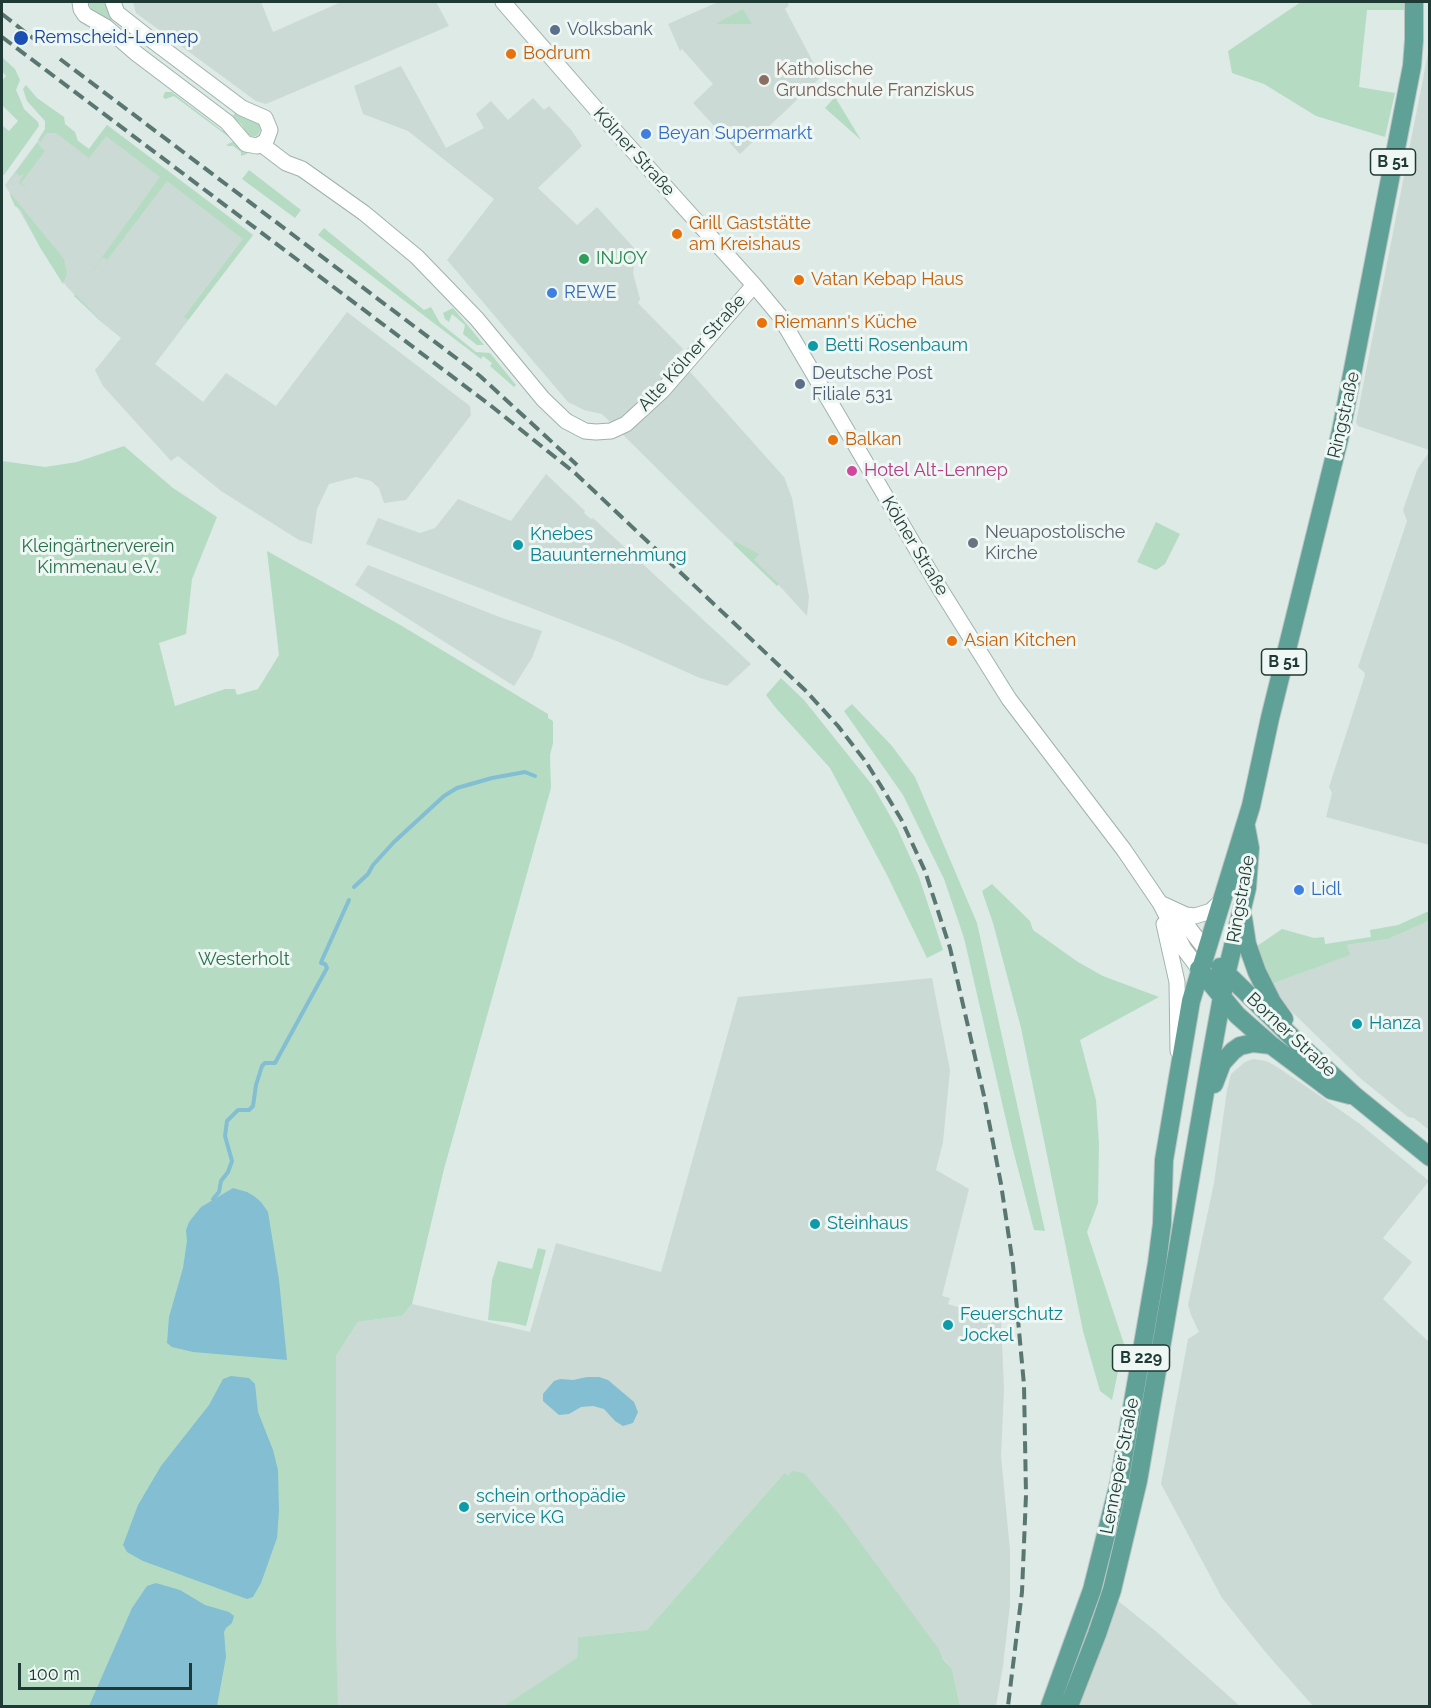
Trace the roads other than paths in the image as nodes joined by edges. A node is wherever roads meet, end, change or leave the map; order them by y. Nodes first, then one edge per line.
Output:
1 (80, 2) edge
2 (113, 2) edge
3 (503, 2) edge
4 (1414, 2) edge
5 (265, 140) junction
6 (754, 285) junction
7 (1248, 815) junction
8 (1223, 898) junction
9 (1160, 903) junction
10 (1242, 909) junction
11 (1206, 950) junction
12 (1199, 969) junction
13 (1226, 975) junction
14 (1222, 995) junction
15 (1271, 1046) junction
16 (1302, 1047) junction
17 (1179, 1071) junction
18 (1355, 1096) junction
19 (1197, 1135) junction
20 (1430, 1157) edge
21 (1050, 1707) edge
22 (1069, 1707) edge

1 - 5 street
2 - 5 street
3 - 6 street, Kölner Straße
4 - 7 main road, Ringstraße / B 51
5 - 6 street, Alte Kölner Straße
6 - 9 street, Kölner Straße
7 - 8 main road, Ringstraße / B 229
7 - 10 main road, Ringstraße
8 - 9 street
8 - 11 main road, Ringstraße / B 229
9 - 11 street, Kölner Straße
9 - 12 street, Kölner Straße
9 - 17 street
10 - 13 main road, Ringstraße
10 - 16 main road
11 - 12 main road, Ringstraße / B 229
11 - 13 main road, Kölner Straße
12 - 14 main road, Borner Straße
12 - 17 main road, Lenneper Straße / B 229
13 - 14 main road, Lenneper Straße
13 - 16 main road, Borner Straße
14 - 15 main road, Borner Straße
14 - 19 main road, Lenneper Straße
15 - 18 main road, Borner Straße
15 - 19 main road
16 - 18 main road, Borner Straße
17 - 21 main road, Lenneper Straße / B 229
18 - 20 main road, Borner Straße
19 - 22 main road, Lenneper Straße

